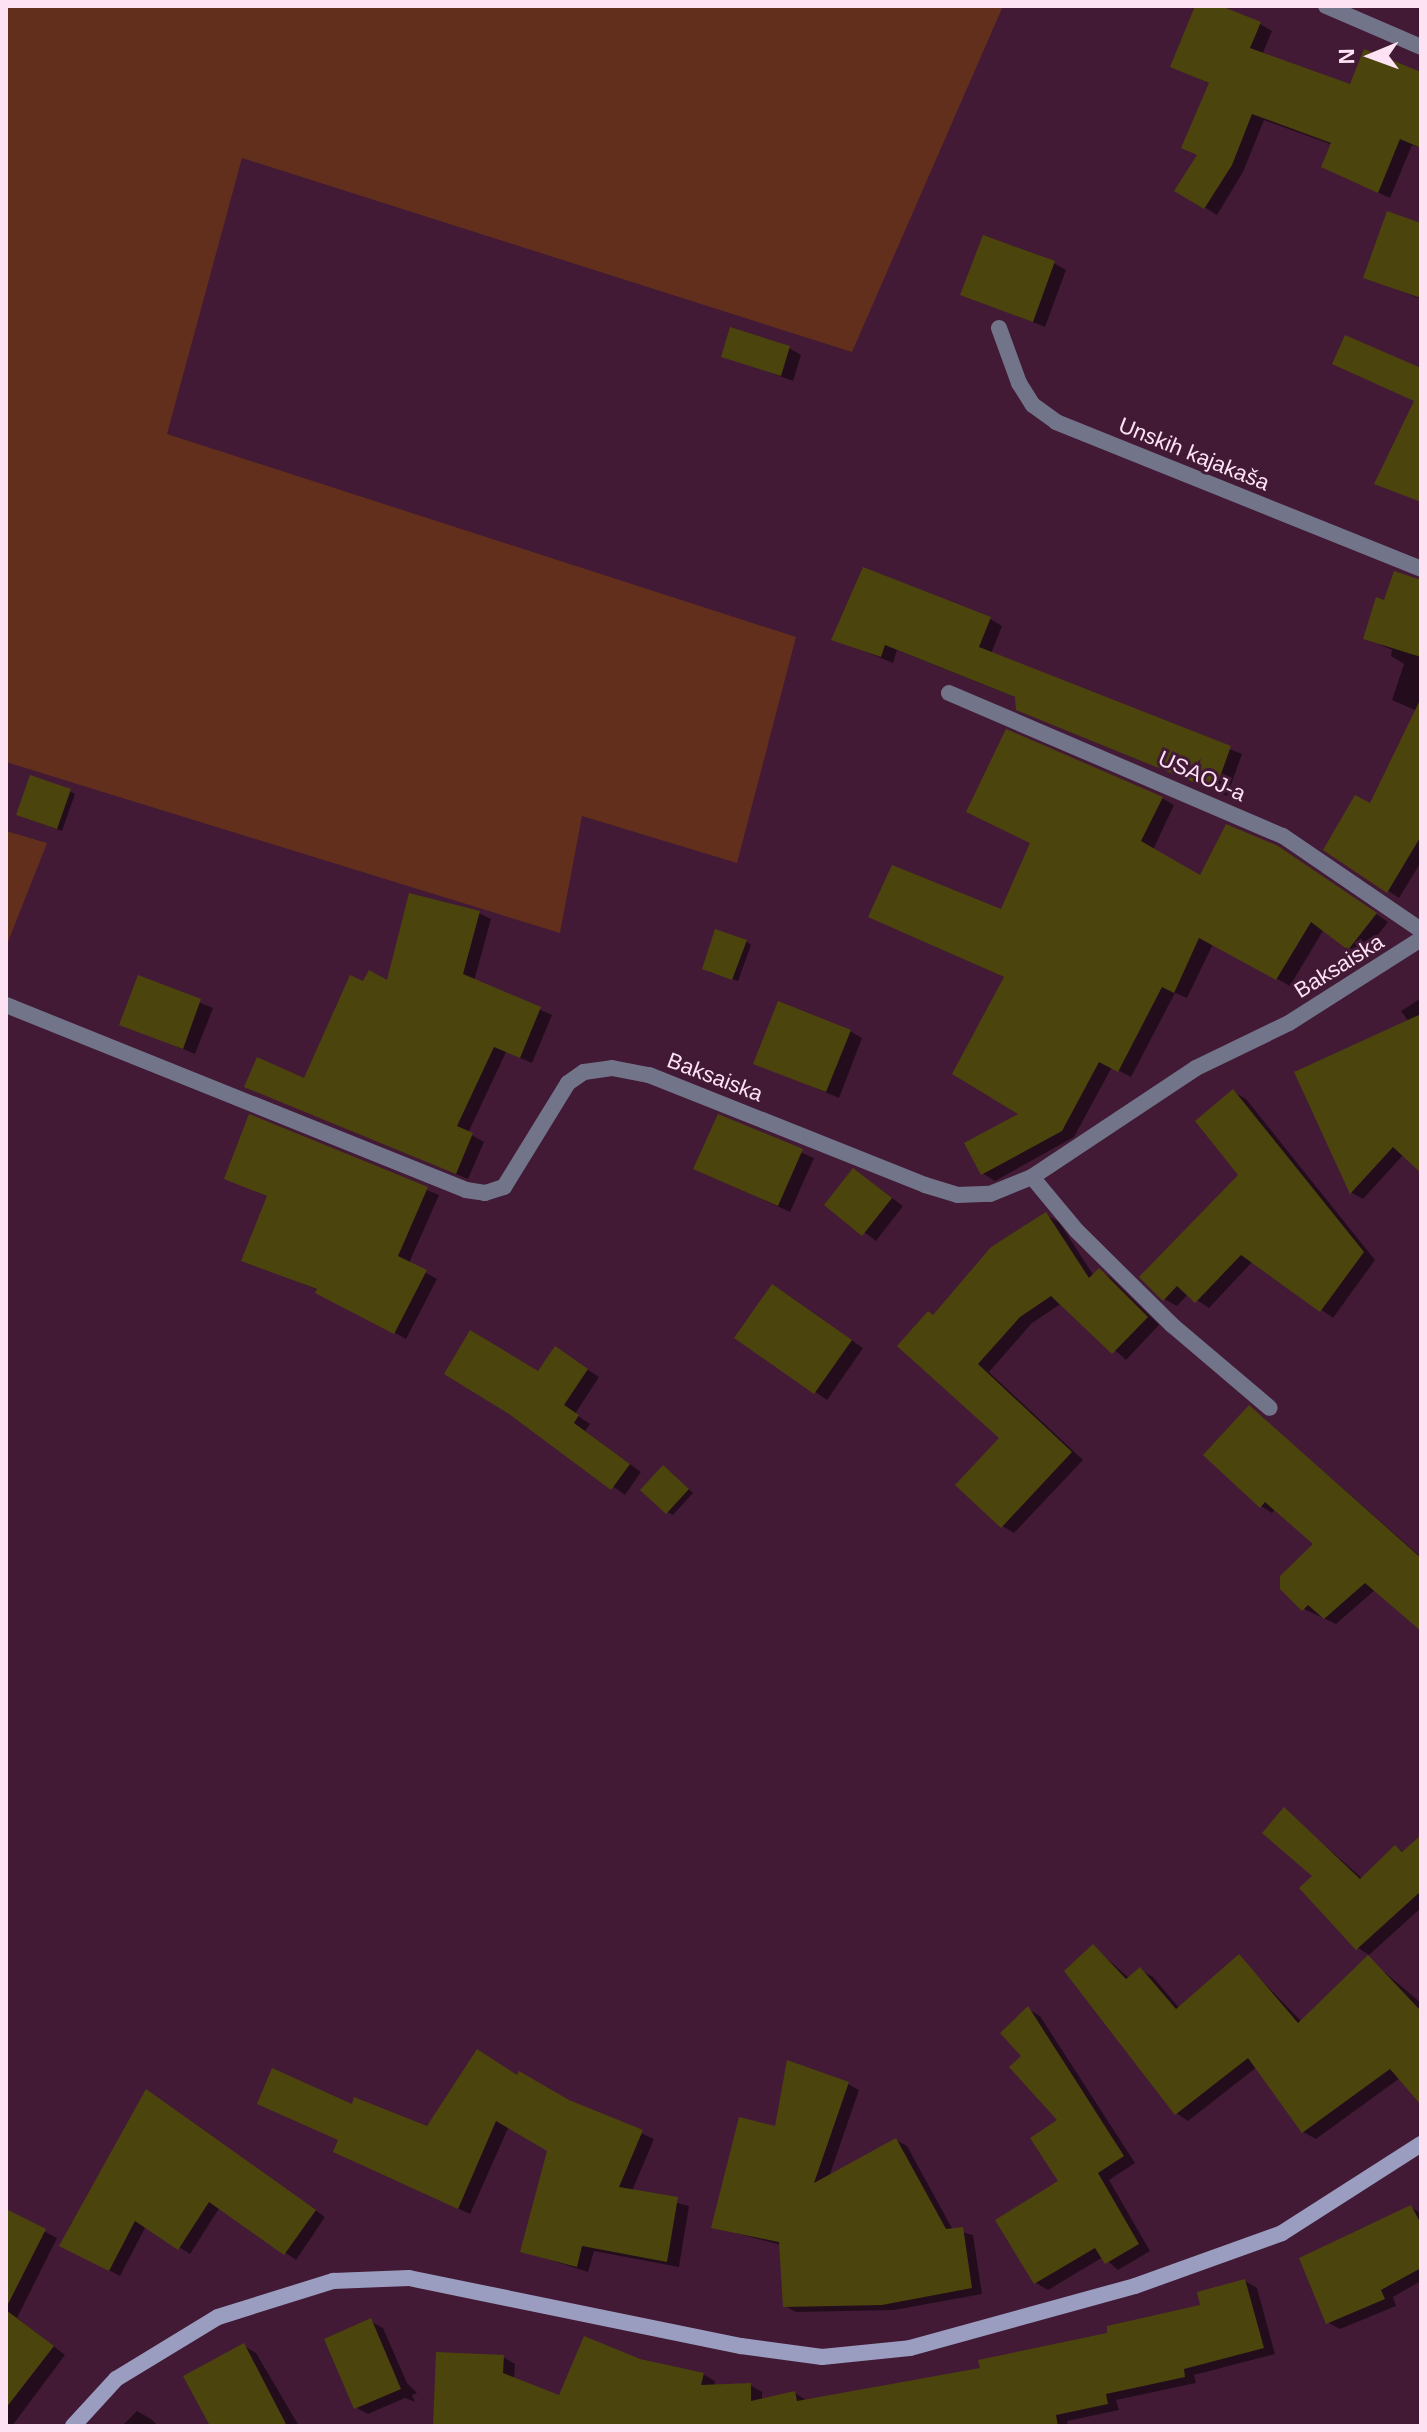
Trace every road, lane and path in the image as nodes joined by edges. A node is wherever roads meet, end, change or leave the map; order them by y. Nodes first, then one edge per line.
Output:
1 (1326, 6) edge
2 (1421, 47) edge
3 (999, 328) dead end
4 (1421, 569) edge
5 (949, 693) dead end
6 (1421, 930) edge
7 (1421, 939) edge
8 (6, 1005) edge
9 (1032, 1177) junction
10 (1270, 1408) dead end
11 (1421, 2144) edge
12 (73, 2426) edge

1 - 2 street
3 - 4 street, Unskih kajakaša
5 - 6 street, USAOJ-a
7 - 9 street, Baksaiska
8 - 9 street, Baksaiska
9 - 10 street
11 - 12 street

